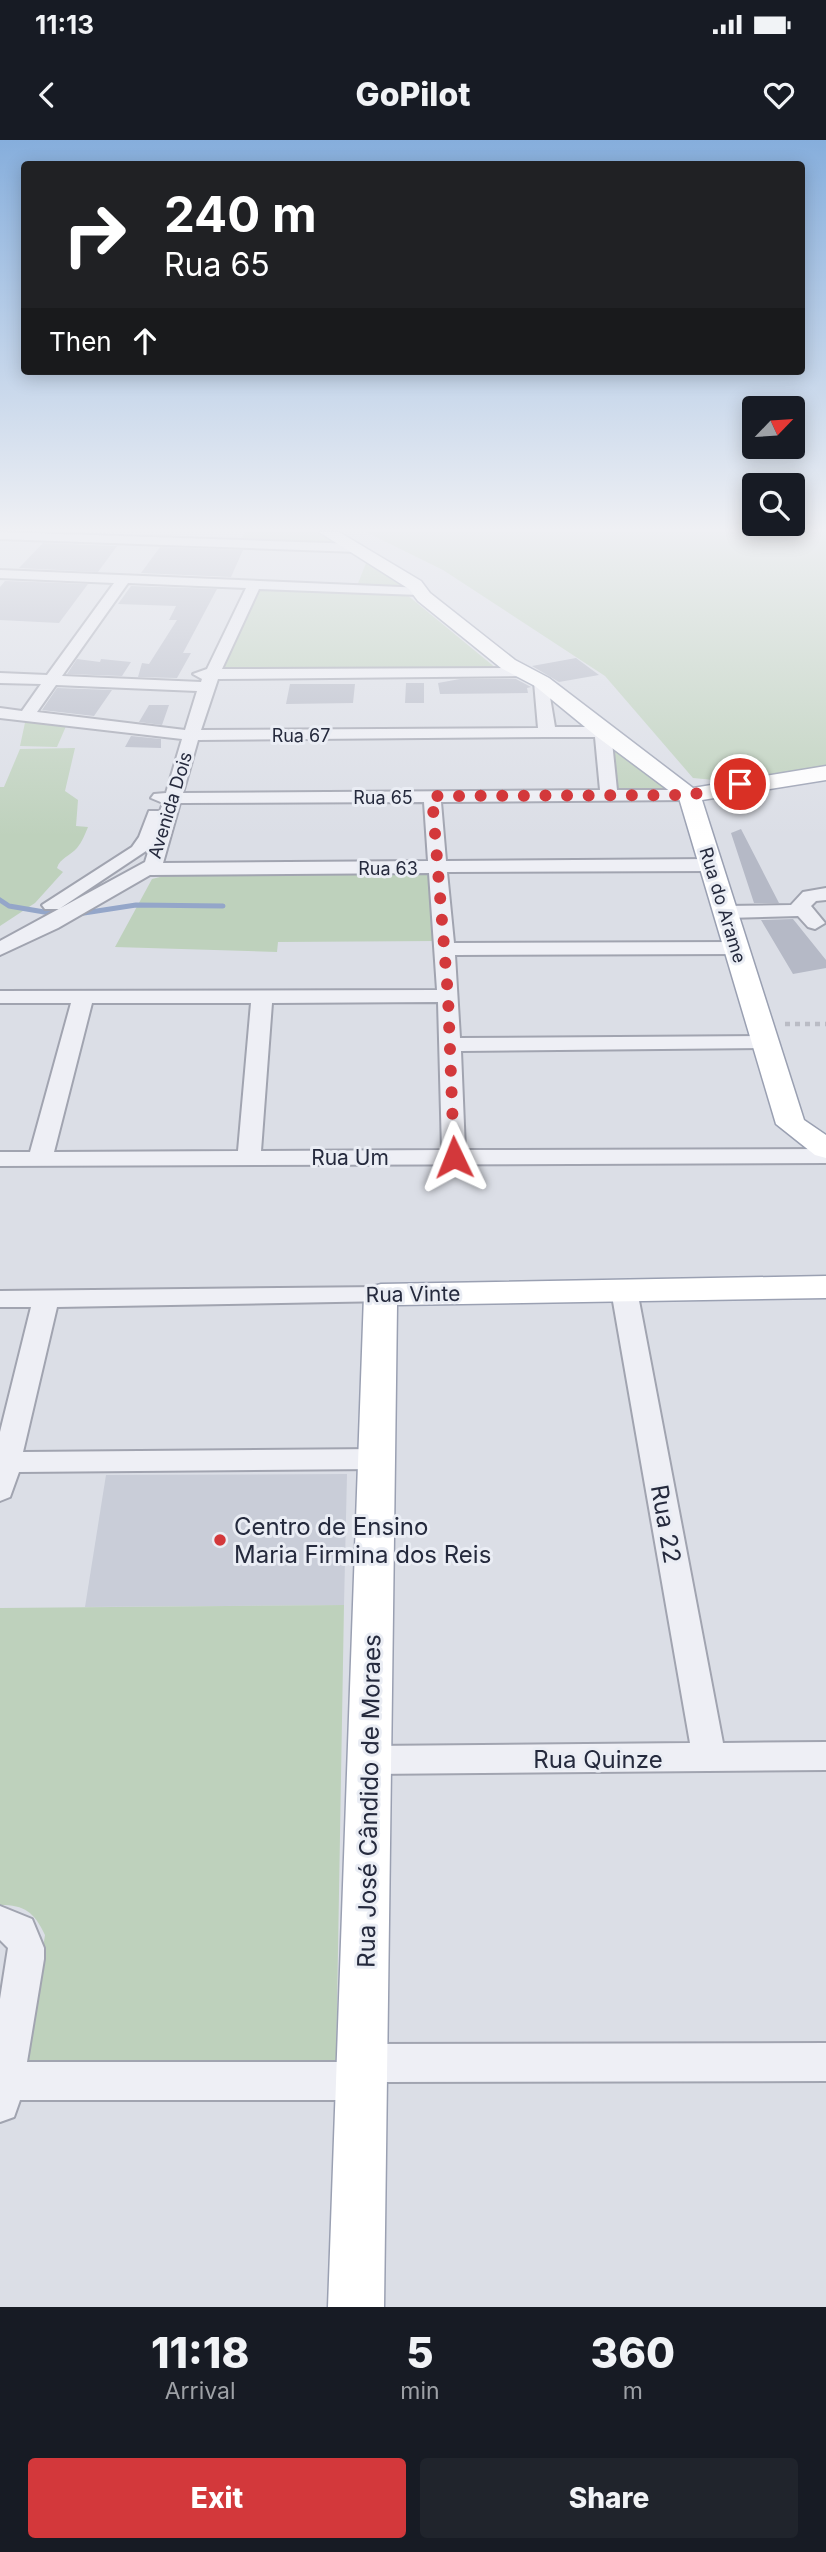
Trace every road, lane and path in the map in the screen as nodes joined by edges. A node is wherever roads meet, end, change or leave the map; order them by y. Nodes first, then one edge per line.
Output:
1 (85, 633) edge
2 (225, 633) edge
3 (470, 633) edge
4 (519, 673) junction
5 (0, 678) edge
6 (51, 680) junction
7 (203, 680) junction
8 (0, 713) edge
9 (26, 716) junction
10 (547, 733) junction
11 (603, 733) junction
12 (185, 735) junction
13 (826, 773) edge
14 (609, 795) junction
15 (689, 795) junction
16 (432, 796) junction
17 (167, 798) junction
18 (711, 865) junction
19 (437, 867) junction
20 (149, 869) junction
21 (826, 894) edge
22 (726, 912) junction
23 (0, 935) edge
24 (737, 948) junction
25 (0, 949) edge
26 (445, 949) junction
27 (262, 996) junction
28 (448, 996) junction
29 (0, 997) edge
30 (83, 997) junction
31 (826, 1024) edge
32 (763, 1033) junction
33 (451, 1045) junction
34 (813, 1152) edge
35 (826, 1156) edge
36 (454, 1157) junction
37 (249, 1158) junction
38 (0, 1159) edge
39 (40, 1159) junction
40 (826, 1287) edge
41 (624, 1290) junction
42 (381, 1295) junction
43 (46, 1298) junction
44 (0, 1299) edge
45 (378, 1459) junction
46 (3, 1462) edge
47 (0, 1490) edge
48 (826, 1756) edge
49 (709, 1758) junction
50 (370, 1760) junction
51 (10, 1927) edge
52 (826, 2062) edge
53 (362, 2072) junction
54 (2, 2092) edge
55 (356, 2307) edge

1 - 6 street
2 - 7 street, Avenida Dois
3 - 4 main road
4 - 7 street
4 - 10 street
4 - 11 main road
5 - 6 street
6 - 7 street
6 - 9 street
7 - 12 street, Avenida Dois
8 - 9 street, Rua 67
9 - 12 street, Rua 67
10 - 11 street, Rua 67
10 - 12 street, Rua 67
11 - 14 street
11 - 15 main road
12 - 17 street, Avenida Dois
13 - 15 main road
14 - 15 street, Rua 65
14 - 16 street, Rua 65
15 - 18 main road, Rua do Arame
16 - 17 street, Rua 65
16 - 19 street
17 - 20 street, Avenida Dois
17 - 23 street, Avenida Dois
18 - 19 street, Rua 63
18 - 22 main road, Rua do Arame
19 - 20 street, Rua 63
19 - 26 street
20 - 25 street, Avenida Dois
21 - 22 street
22 - 24 main road, Rua do Arame
24 - 26 street
24 - 32 main road, Rua do Arame
26 - 28 street
27 - 28 street
27 - 30 street
27 - 37 street
28 - 33 street
29 - 30 street
30 - 39 street
31 - 32 path
32 - 33 street
32 - 34 main road, Rua do Arame
33 - 36 street
34 - 35 street, Rua Um
34 - 36 street, Rua Um
36 - 37 street, Rua Um
37 - 39 street, Rua Um
38 - 39 street, Rua Um
40 - 41 main road, Rua Vinte
41 - 42 main road, Rua Vinte
41 - 49 street, Rua 22
42 - 43 street, Rua Vinte
42 - 45 main road, Rua José Cândido de Moraes
43 - 44 street, Rua Vinte
43 - 46 street
45 - 46 street
45 - 50 main road, Rua José Cândido de Moraes
46 - 47 street
48 - 49 street, Rua Quinze
49 - 50 street, Rua Quinze
50 - 53 main road, Rua José Cândido de Moraes
51 - 54 street
52 - 53 street
53 - 54 street
53 - 55 main road, Rua José Cândido de Moraes

